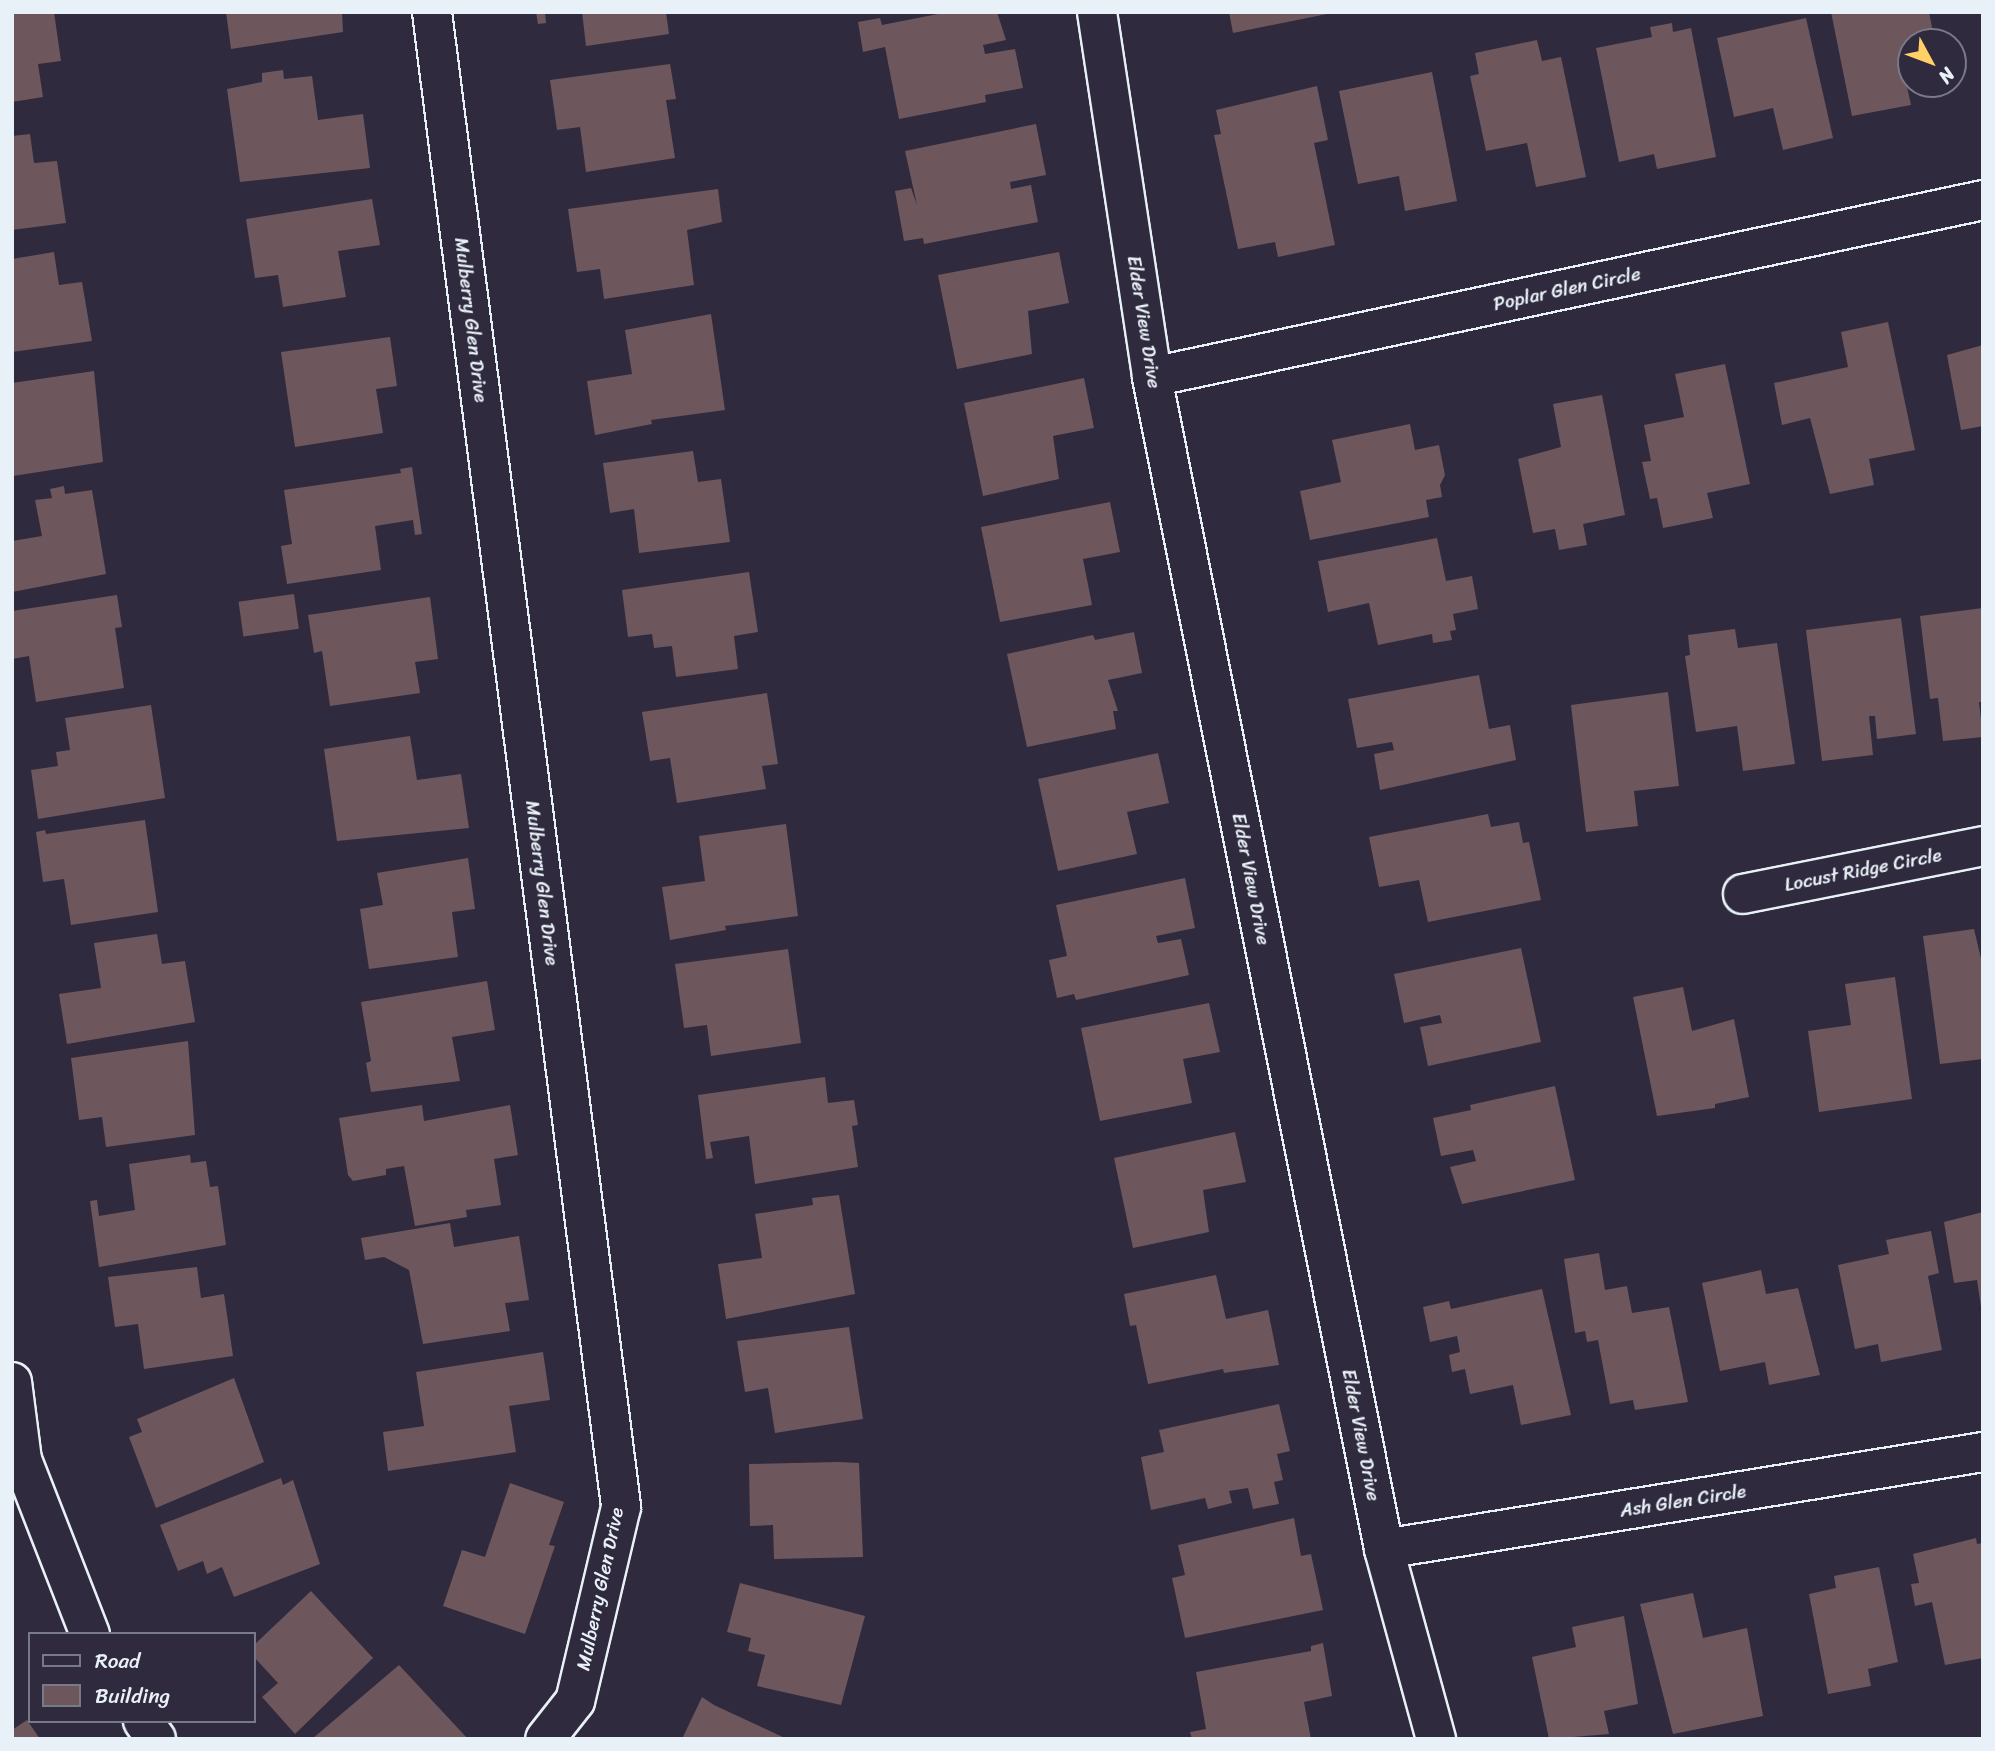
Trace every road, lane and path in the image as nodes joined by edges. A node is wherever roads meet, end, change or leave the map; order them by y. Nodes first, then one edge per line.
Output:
1 (432, 12) edge
2 (1097, 12) edge
3 (1983, 200) edge
4 (1152, 377) junction
5 (1983, 846) edge
6 (1743, 894) dead end
7 (12, 1382) edge
8 (1983, 1451) edge
9 (1384, 1549) junction
10 (89, 1632) edge
11 (144, 1723) edge
12 (156, 1739) edge
13 (545, 1739) edge
14 (1436, 1739) edge

1 - 13 street, Mulberry Glen Drive
2 - 4 street, Elder View Drive
3 - 4 street, Poplar Glen Circle
4 - 9 street, Elder View Drive
5 - 6 street, Locust Ridge Circle
7 - 10 street
8 - 9 street, Ash Glen Circle
9 - 14 street, Elder View Drive
11 - 12 street

